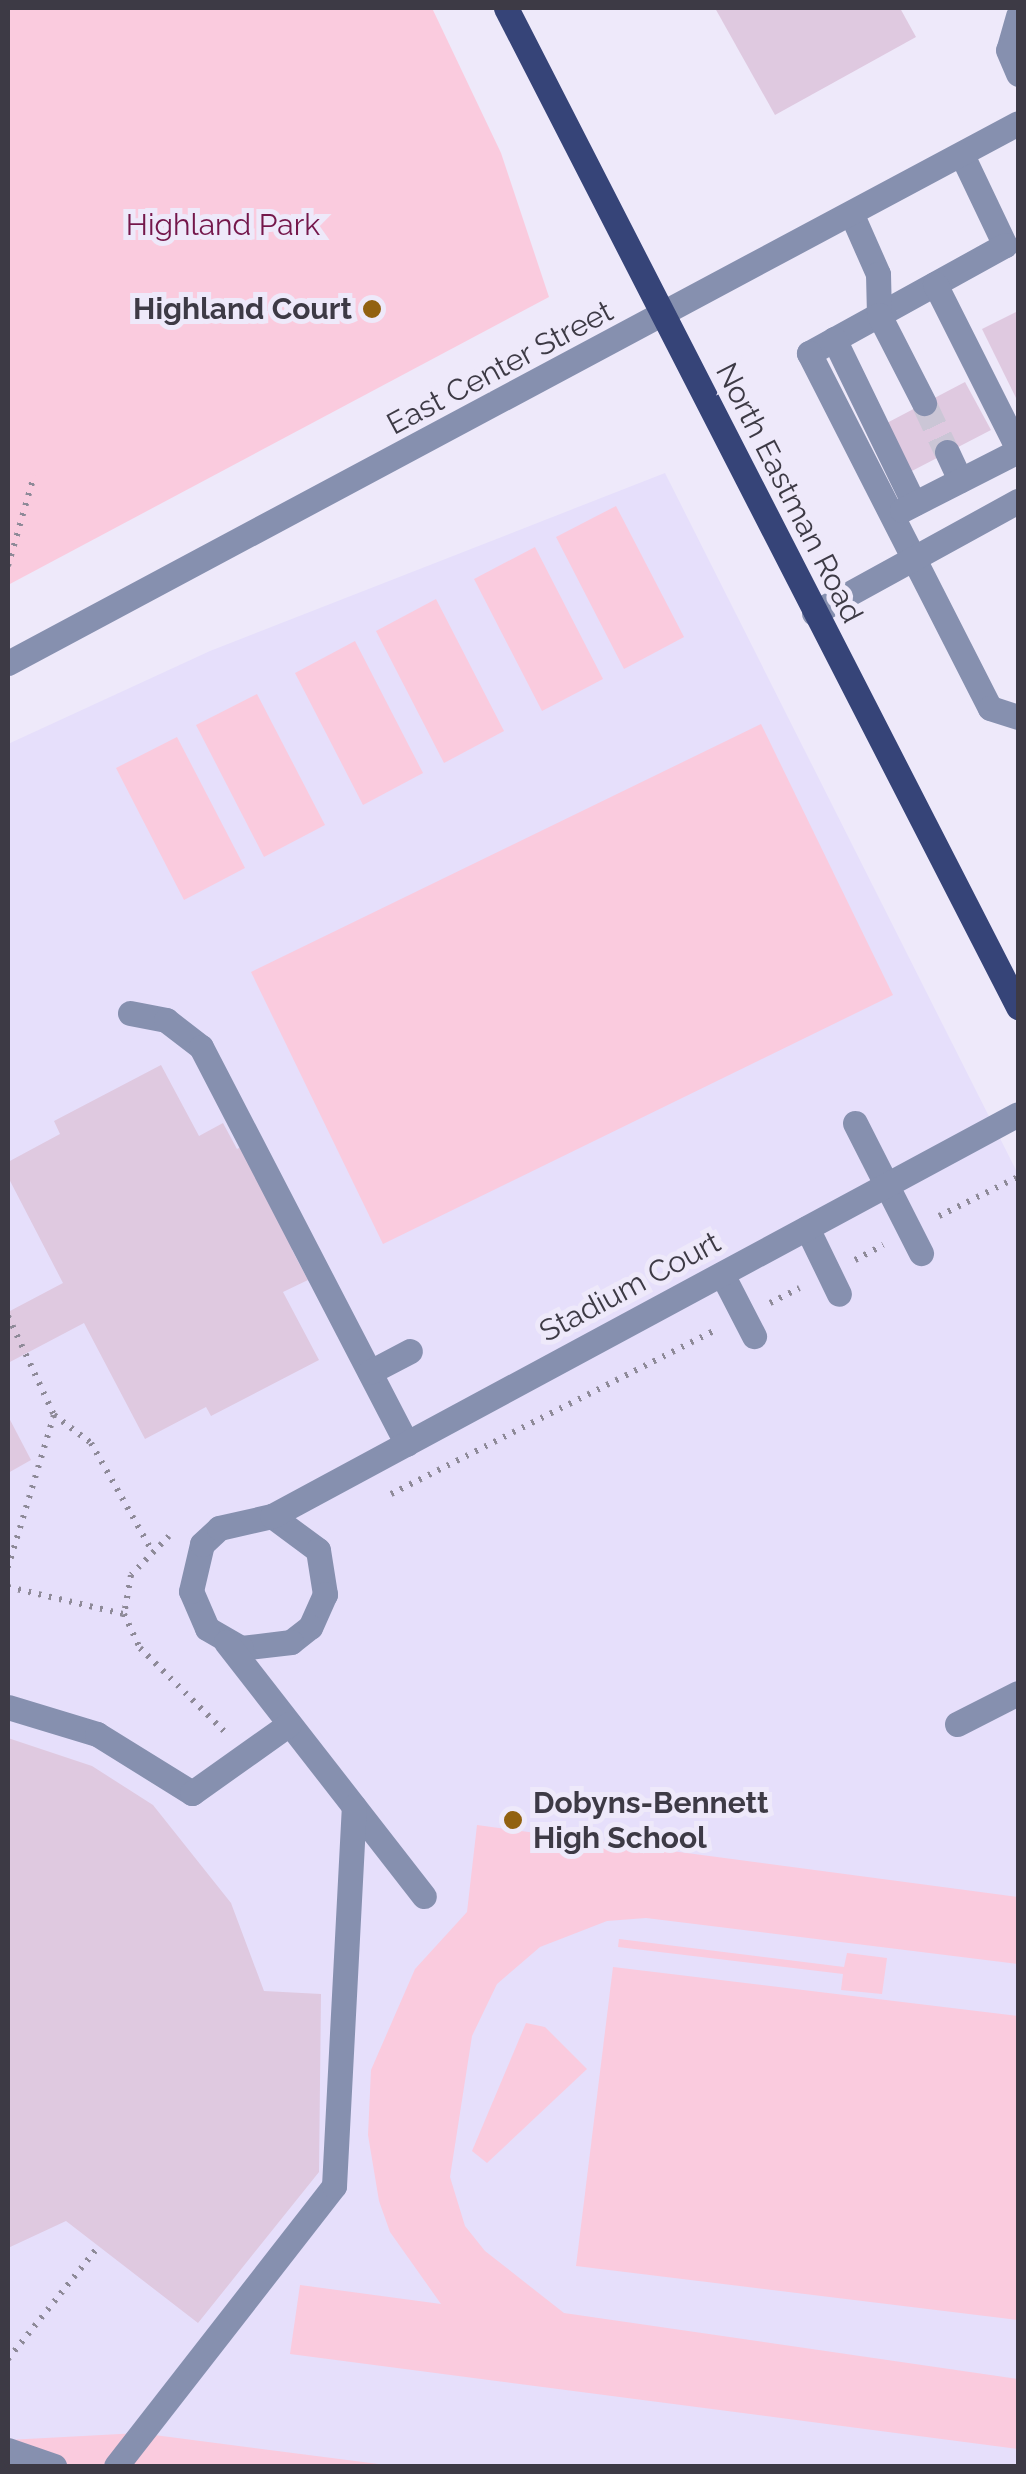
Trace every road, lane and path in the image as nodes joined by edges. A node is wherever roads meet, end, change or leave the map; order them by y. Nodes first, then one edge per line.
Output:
1 (506, 8) edge
2 (1018, 16) edge
3 (1018, 74) edge
4 (1018, 123) edge
5 (962, 155) junction
6 (852, 215) junction
7 (1012, 242) edge
8 (935, 284) junction
9 (879, 314) junction
10 (662, 320) junction
11 (924, 403) tunnel mouth
12 (1018, 450) edge
13 (946, 452) tunnel mouth
14 (34, 476) dead end
15 (960, 480) junction
16 (1018, 501) edge
17 (904, 510) junction
18 (916, 557) junction
19 (8, 566) edge
20 (814, 613) junction
21 (8, 663) edge
22 (1018, 717) edge
23 (1018, 1007) edge
24 (130, 1013) dead end
25 (1018, 1114) edge
26 (855, 1124) dead end
27 (1018, 1176) edge
28 (886, 1185) junction
29 (806, 1228) junction
30 (916, 1242) junction
31 (722, 1274) junction
32 (834, 1283) junction
33 (8, 1316) edge
34 (749, 1326) junction
35 (410, 1351) dead end
36 (370, 1372) junction
37 (54, 1416) junction
38 (407, 1444) junction
39 (381, 1499) dead end
40 (272, 1516) junction
41 (151, 1549) dead end
42 (8, 1567) edge
43 (8, 1587) edge
44 (124, 1614) dead end
45 (226, 1642) junction
46 (1018, 1693) edge
47 (8, 1707) edge
48 (289, 1724) junction
49 (957, 1724) dead end
50 (354, 1807) junction
51 (424, 1896) dead end
52 (99, 2246) dead end
53 (8, 2359) edge
54 (8, 2450) edge
55 (54, 2466) edge
56 (116, 2466) edge

1 - 10 main road, North Eastman Road
2 - 3 street
4 - 5 street, East Center Street
5 - 6 street, East Center Street
5 - 7 street
6 - 9 street
6 - 10 street, East Center Street
7 - 8 street
8 - 9 street
8 - 12 street
9 - 11 street
9 - 17 street
10 - 20 main road, North Eastman Road
10 - 21 street, East Center Street
12 - 15 street
13 - 15 street
14 - 19 path
15 - 17 street
16 - 18 street
17 - 18 street
18 - 20 street
18 - 22 street
20 - 23 main road, North Eastman Road
24 - 36 street
25 - 28 street, Stadium Court
26 - 28 street
27 - 30 path
28 - 29 street, Stadium Court
28 - 30 street
29 - 31 street, Stadium Court
29 - 32 street
30 - 32 path
31 - 34 street
31 - 38 street, Stadium Court
32 - 34 path
33 - 37 path
34 - 39 path
35 - 36 street
36 - 38 street
37 - 41 path
37 - 42 path
38 - 40 street, Stadium Court
40 - 45 street, Stadium Court
40 - 45 street
43 - 44 path
45 - 48 street, Stadium Court
46 - 49 street
47 - 48 street
48 - 50 street, Stadium Court
50 - 51 street, Stadium Court
50 - 56 street
52 - 53 path
54 - 55 street

